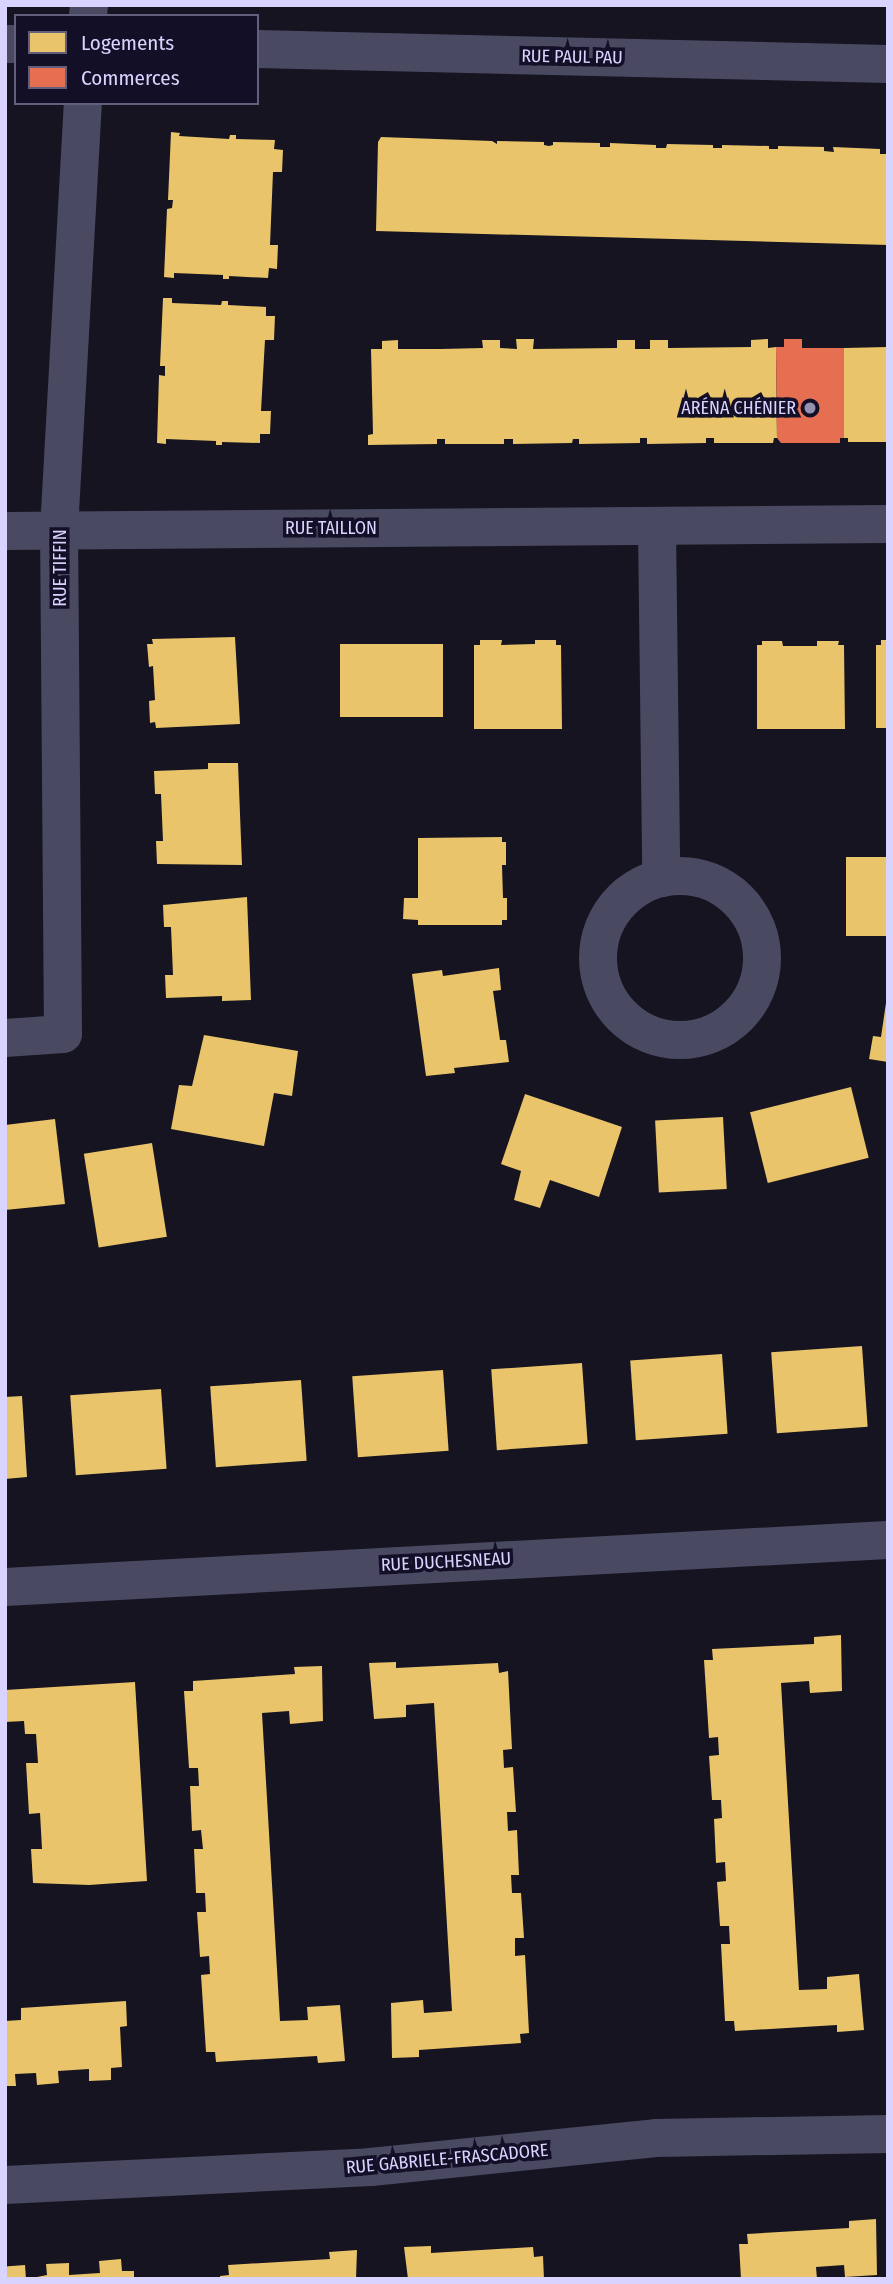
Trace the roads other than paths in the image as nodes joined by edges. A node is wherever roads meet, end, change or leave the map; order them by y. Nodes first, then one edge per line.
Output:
1 (259, 49) edge
2 (888, 64) edge
3 (83, 105) edge
4 (888, 524) edge
5 (657, 526) junction
6 (59, 530) junction
7 (5, 531) edge
8 (661, 878) junction
9 (5, 1038) edge
10 (888, 1540) edge
11 (5, 1587) edge
12 (888, 2134) edge
13 (5, 2185) edge

1 - 2 street, RUE PAUL PAU
3 - 6 street, RUE TIFFIN
4 - 5 street, RUE TAILLON
5 - 6 street, RUE TAILLON
5 - 8 street
6 - 7 street, RUE TAILLON
6 - 9 street, RUE TIFFIN
8 - 8 street
10 - 11 street, RUE DUCHESNEAU
12 - 13 street, RUE GABRIELE-FRASCADORE

